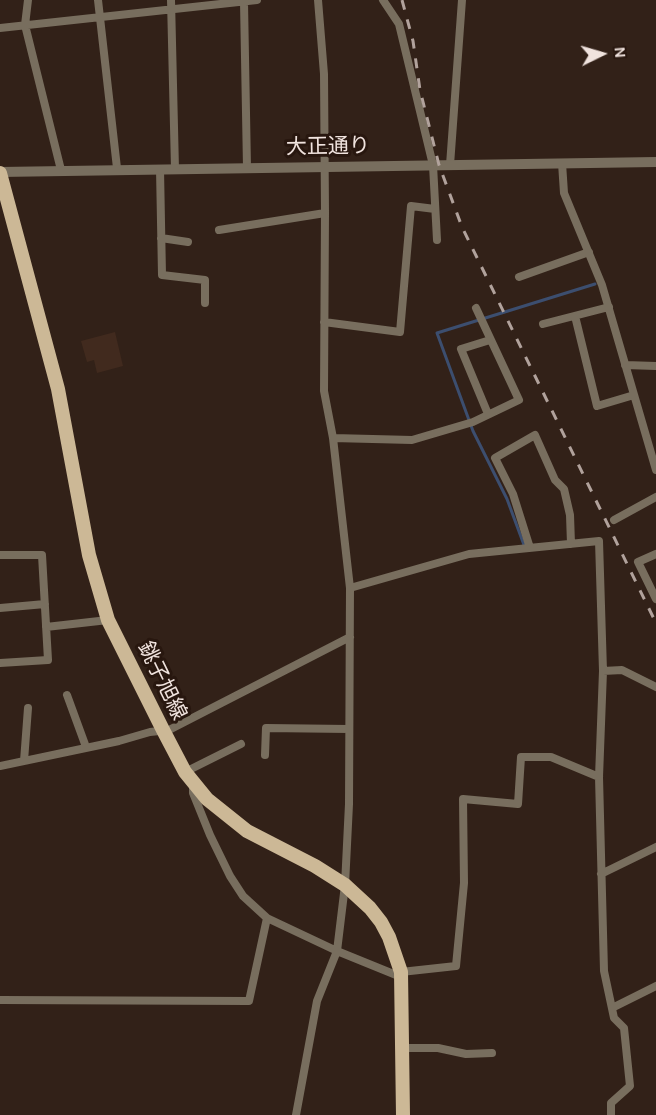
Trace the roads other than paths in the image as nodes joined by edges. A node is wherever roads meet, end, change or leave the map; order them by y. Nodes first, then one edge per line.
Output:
1 (28, 0) edge
2 (98, 0) edge
3 (257, 0) edge
4 (318, 0) edge
5 (383, 0) edge
6 (462, 0) edge
7 (244, 2) edge
8 (171, 5) edge
9 (100, 17) junction
10 (25, 25) junction
11 (0, 28) edge
12 (656, 162) edge
13 (562, 164) junction
14 (433, 165) junction
15 (450, 165) junction
16 (324, 166) junction
17 (117, 168) junction
18 (247, 168) junction
19 (160, 169) junction
20 (175, 169) junction
21 (61, 170) junction
22 (0, 172) edge
23 (435, 209) junction
24 (325, 213) junction
25 (219, 230) dead end
26 (161, 238) junction
27 (437, 240) dead end
28 (188, 242) dead end
29 (589, 252) junction
30 (519, 278) dead end
31 (206, 303) dead end
32 (609, 307) junction
33 (476, 308) dead end
34 (575, 316) junction
35 (324, 322) junction
36 (543, 324) dead end
37 (490, 340) junction
38 (625, 365) junction
39 (656, 366) edge
40 (634, 395) junction
41 (488, 414) junction
42 (333, 438) junction
43 (656, 470) edge
44 (656, 497) edge
45 (614, 520) dead end
46 (571, 544) junction
47 (530, 548) junction
48 (656, 554) edge
49 (0, 555) edge
50 (350, 588) junction
51 (656, 599) edge
52 (45, 604) junction
53 (0, 608) edge
54 (108, 620) junction
55 (46, 627) junction
56 (350, 638) junction
57 (0, 663) edge
58 (603, 671) junction
59 (656, 687) edge
60 (67, 695) dead end
61 (28, 708) dead end
62 (350, 729) junction
63 (163, 730) junction
64 (241, 744) dead end
65 (86, 747) junction
66 (266, 755) dead end
67 (24, 761) junction
68 (0, 766) edge
69 (189, 777) junction
70 (599, 777) junction
71 (656, 847) edge
72 (601, 874) junction
73 (345, 885) junction
74 (267, 918) junction
75 (337, 951) junction
76 (401, 974) junction
77 (656, 986) edge
78 (0, 1000) edge
79 (612, 1008) junction
80 (401, 1048) junction
81 (492, 1053) dead end
82 (296, 1115) edge
83 (403, 1115) edge
84 (611, 1115) edge

1 - 10 street
2 - 9 street
3 - 7 street
4 - 16 street
5 - 14 street
6 - 15 street
7 - 8 street
7 - 18 street
8 - 9 street
8 - 20 street
9 - 10 street
9 - 17 street
10 - 11 street
10 - 21 street
12 - 13 street, 大正通り
13 - 15 street, 大正通り
13 - 29 street
14 - 15 street, 大正通り
14 - 16 street, 大正通り
14 - 23 street
16 - 18 street, 大正通り
16 - 24 street
17 - 19 street, 大正通り
17 - 21 street, 大正通り
18 - 20 street, 大正通り
19 - 20 street, 大正通り
19 - 26 street
21 - 22 street, 大正通り
22 - 54 main road, 銚子旭線
23 - 27 street
23 - 35 street
24 - 25 street
24 - 35 street
26 - 28 street
26 - 31 street
29 - 30 street
29 - 32 street
32 - 34 street
32 - 38 street
33 - 37 street
34 - 36 street
34 - 40 street
35 - 42 street
37 - 41 street
37 - 41 street
38 - 39 street
38 - 40 street
40 - 43 street
41 - 42 street
42 - 50 street
44 - 45 street
46 - 47 street
46 - 47 street
46 - 58 street
47 - 50 street
48 - 51 street
49 - 52 street
50 - 56 street
52 - 53 street
52 - 55 street
54 - 55 street
54 - 63 main road, 銚子旭線
55 - 57 street
56 - 62 street
56 - 63 street
58 - 59 street
58 - 70 street
60 - 65 street
61 - 67 street
62 - 66 street
62 - 73 street
63 - 65 street
63 - 69 main road, 銚子旭線
64 - 69 street
65 - 67 street
67 - 68 street
69 - 73 main road, 銚子旭線
69 - 74 street
70 - 72 street
70 - 76 street
71 - 72 street
72 - 79 street
73 - 75 street
73 - 76 main road, 銚子旭線
74 - 75 street
74 - 78 street
75 - 76 street
75 - 82 street
76 - 80 main road, 銚子旭線
77 - 79 street
79 - 84 street
80 - 81 street
80 - 83 main road, 銚子旭線

